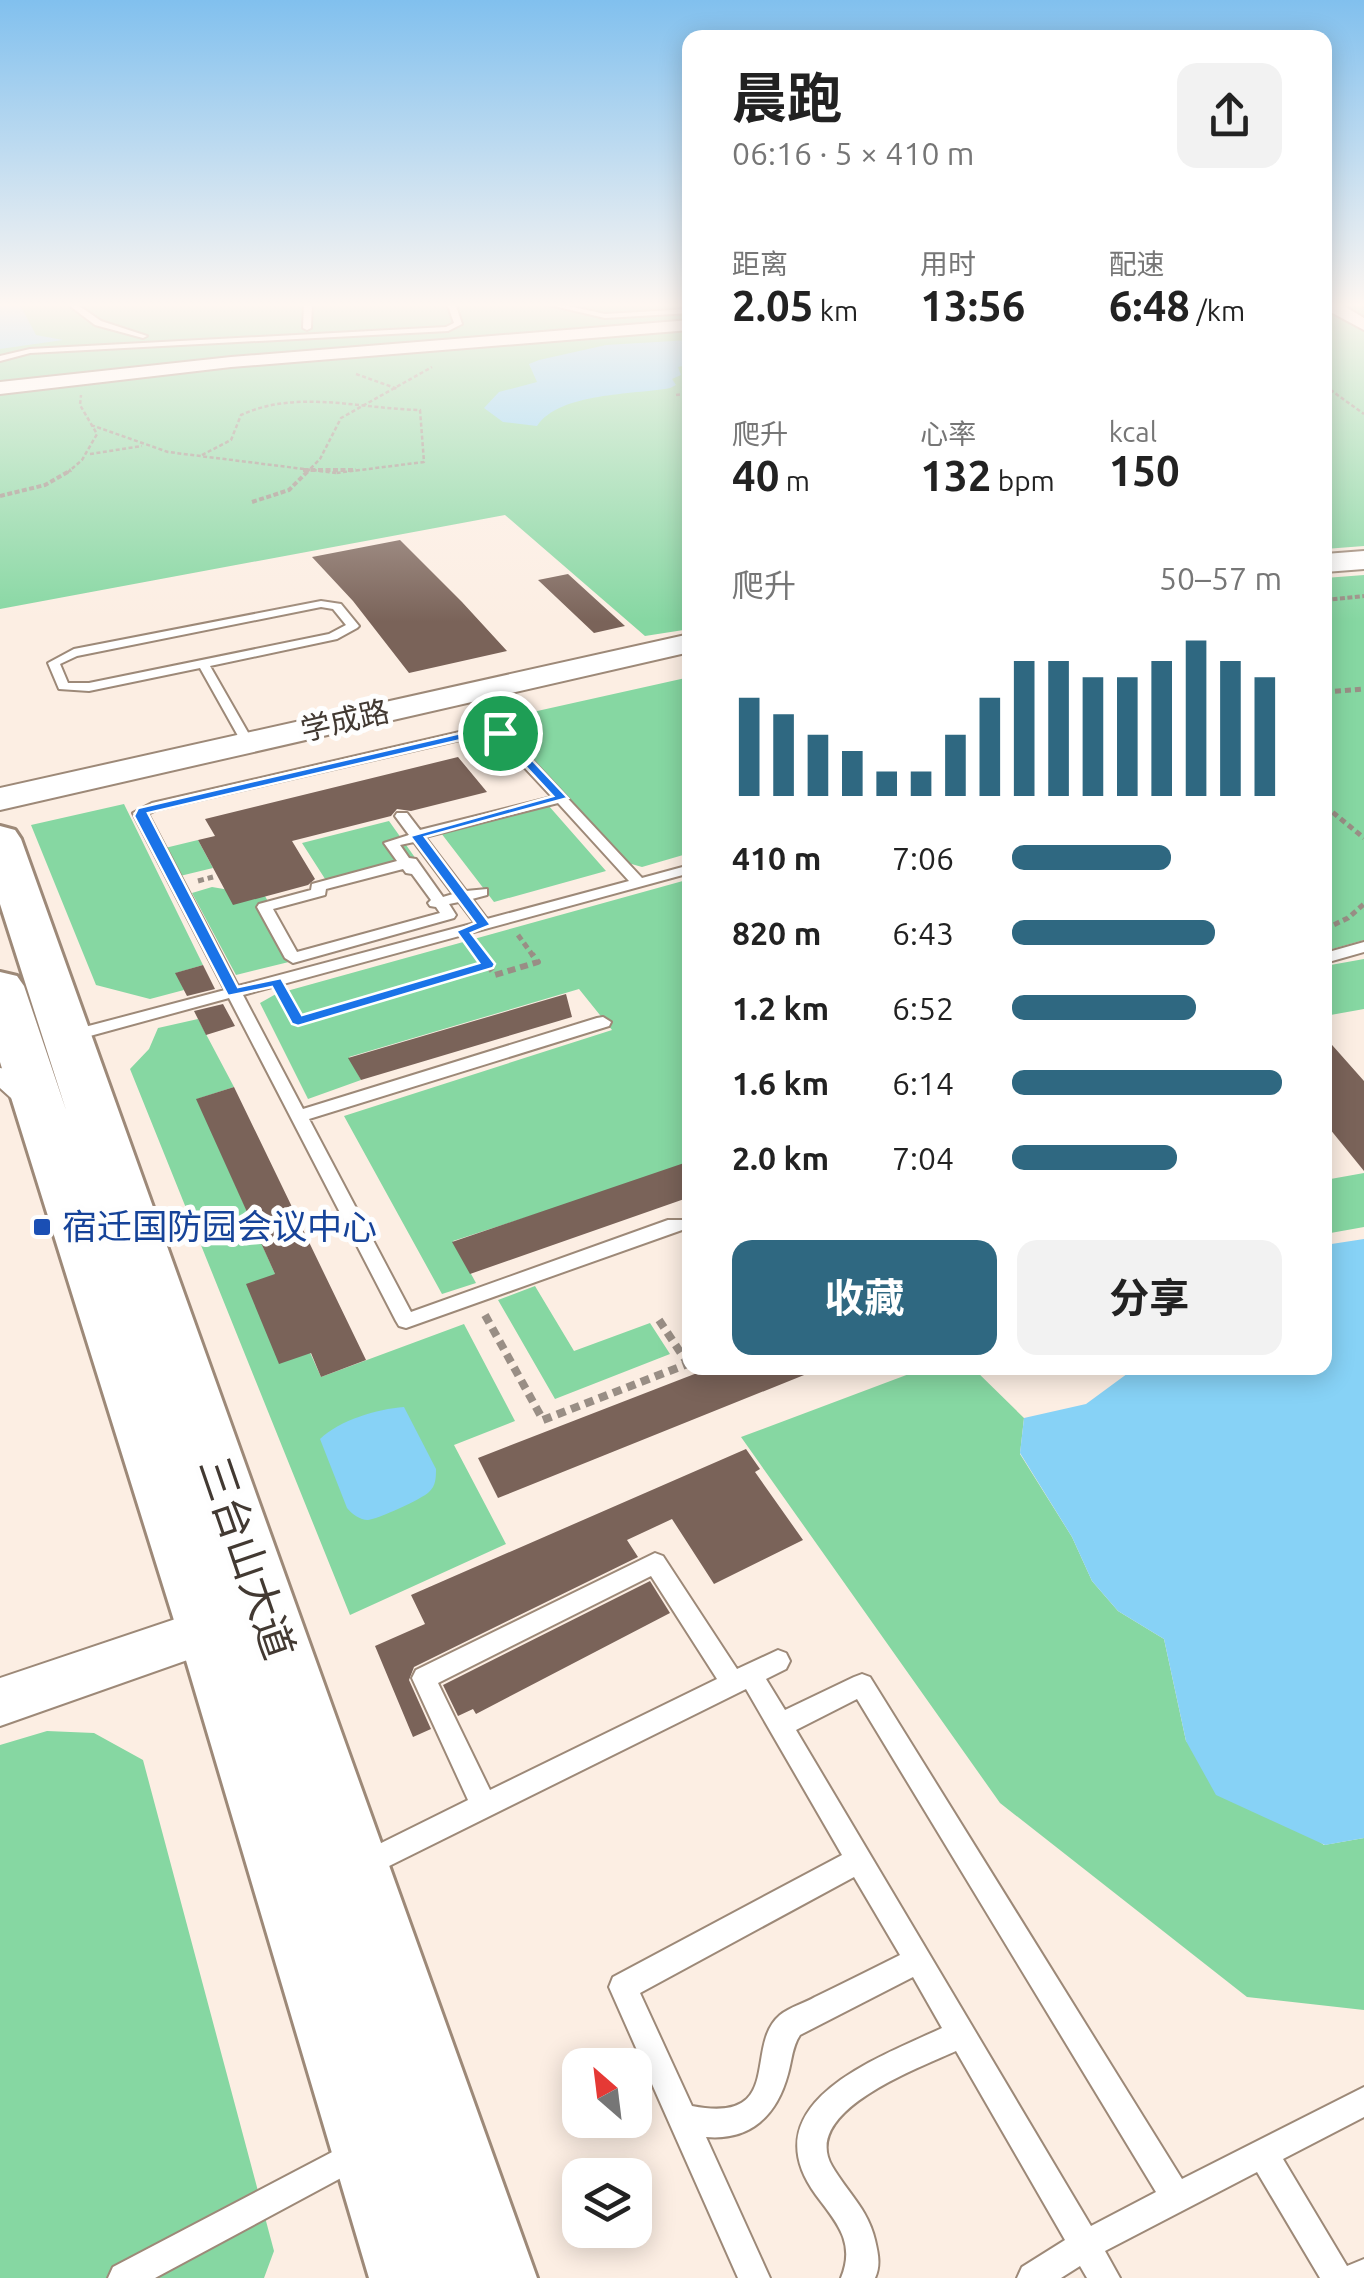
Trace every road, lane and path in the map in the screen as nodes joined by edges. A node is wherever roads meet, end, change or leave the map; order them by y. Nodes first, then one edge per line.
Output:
1 (82, 409) edge
2 (250, 409) edge
3 (358, 409) edge
4 (377, 409) edge
5 (91, 425) junction
6 (144, 446) junction
7 (89, 454) junction
8 (202, 454) junction
9 (308, 471) junction
10 (0, 496) edge
11 (252, 502) dead end
12 (1364, 560) edge
13 (1332, 562) edge
14 (1364, 596) edge
15 (1332, 599) edge
16 (682, 645) edge
17 (203, 664) junction
18 (1364, 688) edge
19 (1332, 691) edge
20 (248, 743) junction
21 (562, 798) junction
22 (0, 799) edge
23 (1332, 812) edge
24 (402, 816) dead end
25 (417, 836) junction
26 (1364, 838) edge
27 (0, 839) edge
28 (406, 864) junction
29 (682, 872) edge
30 (639, 883) junction
31 (482, 892) dead end
32 (463, 897) junction
33 (440, 903) junction
34 (1364, 904) edge
35 (506, 919) junction
36 (484, 925) junction
37 (1332, 925) edge
38 (462, 931) junction
39 (1364, 947) edge
40 (1332, 956) edge
41 (488, 964) junction
42 (276, 981) junction
43 (0, 986) edge
44 (234, 993) junction
45 (603, 1022) dead end
46 (68, 1037) junction
47 (22, 1096) edge
48 (298, 1116) junction
49 (675, 1225) dead end
50 (474, 1296) junction
51 (659, 1320) dead end
52 (682, 1353) edge
53 (682, 1366) edge
54 (238, 1619) junction
55 (778, 1660) dead end
56 (741, 1679) junction
57 (0, 1702) edge
58 (780, 1725) junction
59 (484, 1806) junction
60 (859, 1860) junction
61 (325, 1884) junction
62 (918, 1960) junction
63 (962, 2034) junction
64 (1364, 2101) edge
65 (683, 2119) junction
66 (374, 2145) junction
67 (1263, 2154) junction
68 (1178, 2198) junction
69 (1087, 2244) junction
70 (1364, 2274) edge
71 (124, 2278) edge
72 (416, 2278) edge
73 (490, 2278) edge
74 (754, 2278) edge
75 (857, 2278) edge
76 (1033, 2278) edge
77 (1104, 2278) edge
78 (1337, 2278) edge
79 (1356, 2278) edge

1 - 5 path
2 - 8 path
3 - 9 path
4 - 9 path
5 - 6 path
5 - 7 path
6 - 7 path
6 - 8 path
7 - 10 path
8 - 9 path
9 - 11 path
12 - 13 street
14 - 15 path
16 - 20 street, 学成路
17 - 17 lane
17 - 20 lane
18 - 19 path
20 - 22 street, 学成路
21 - 25 lane
21 - 30 lane
21 - 44 lane
23 - 26 path
24 - 25 lane
25 - 28 lane
25 - 32 lane
27 - 46 main road, 三台山大道
28 - 33 lane
28 - 33 lane
29 - 30 lane
30 - 35 lane
31 - 32 lane
32 - 33 lane
32 - 36 lane
34 - 37 path
35 - 36 lane
35 - 41 path
36 - 38 lane
38 - 41 path
38 - 42 lane
39 - 40 lane
41 - 42 path
42 - 44 lane
43 - 47 main road, 三台山大道
44 - 46 lane
44 - 48 lane
45 - 48 lane
46 - 54 main road, 三台山大道
47 - 54 main road, 三台山大道
48 - 50 lane
49 - 50 lane
50 - 53 path
51 - 52 path
54 - 57 street
54 - 61 main road, 三台山大道
55 - 56 lane
56 - 58 lane
56 - 59 lane
56 - 59 lane
58 - 60 lane
58 - 68 lane
59 - 61 lane
60 - 62 lane
60 - 65 lane
61 - 66 main road, 三台山大道
61 - 73 main road, 三台山大道
62 - 63 lane
62 - 65 lane
63 - 69 lane
63 - 75 lane
64 - 67 lane
65 - 74 lane
66 - 71 lane
66 - 72 main road, 三台山大道
67 - 68 lane
67 - 78 lane
68 - 69 lane
69 - 76 lane
69 - 77 lane
70 - 79 lane

